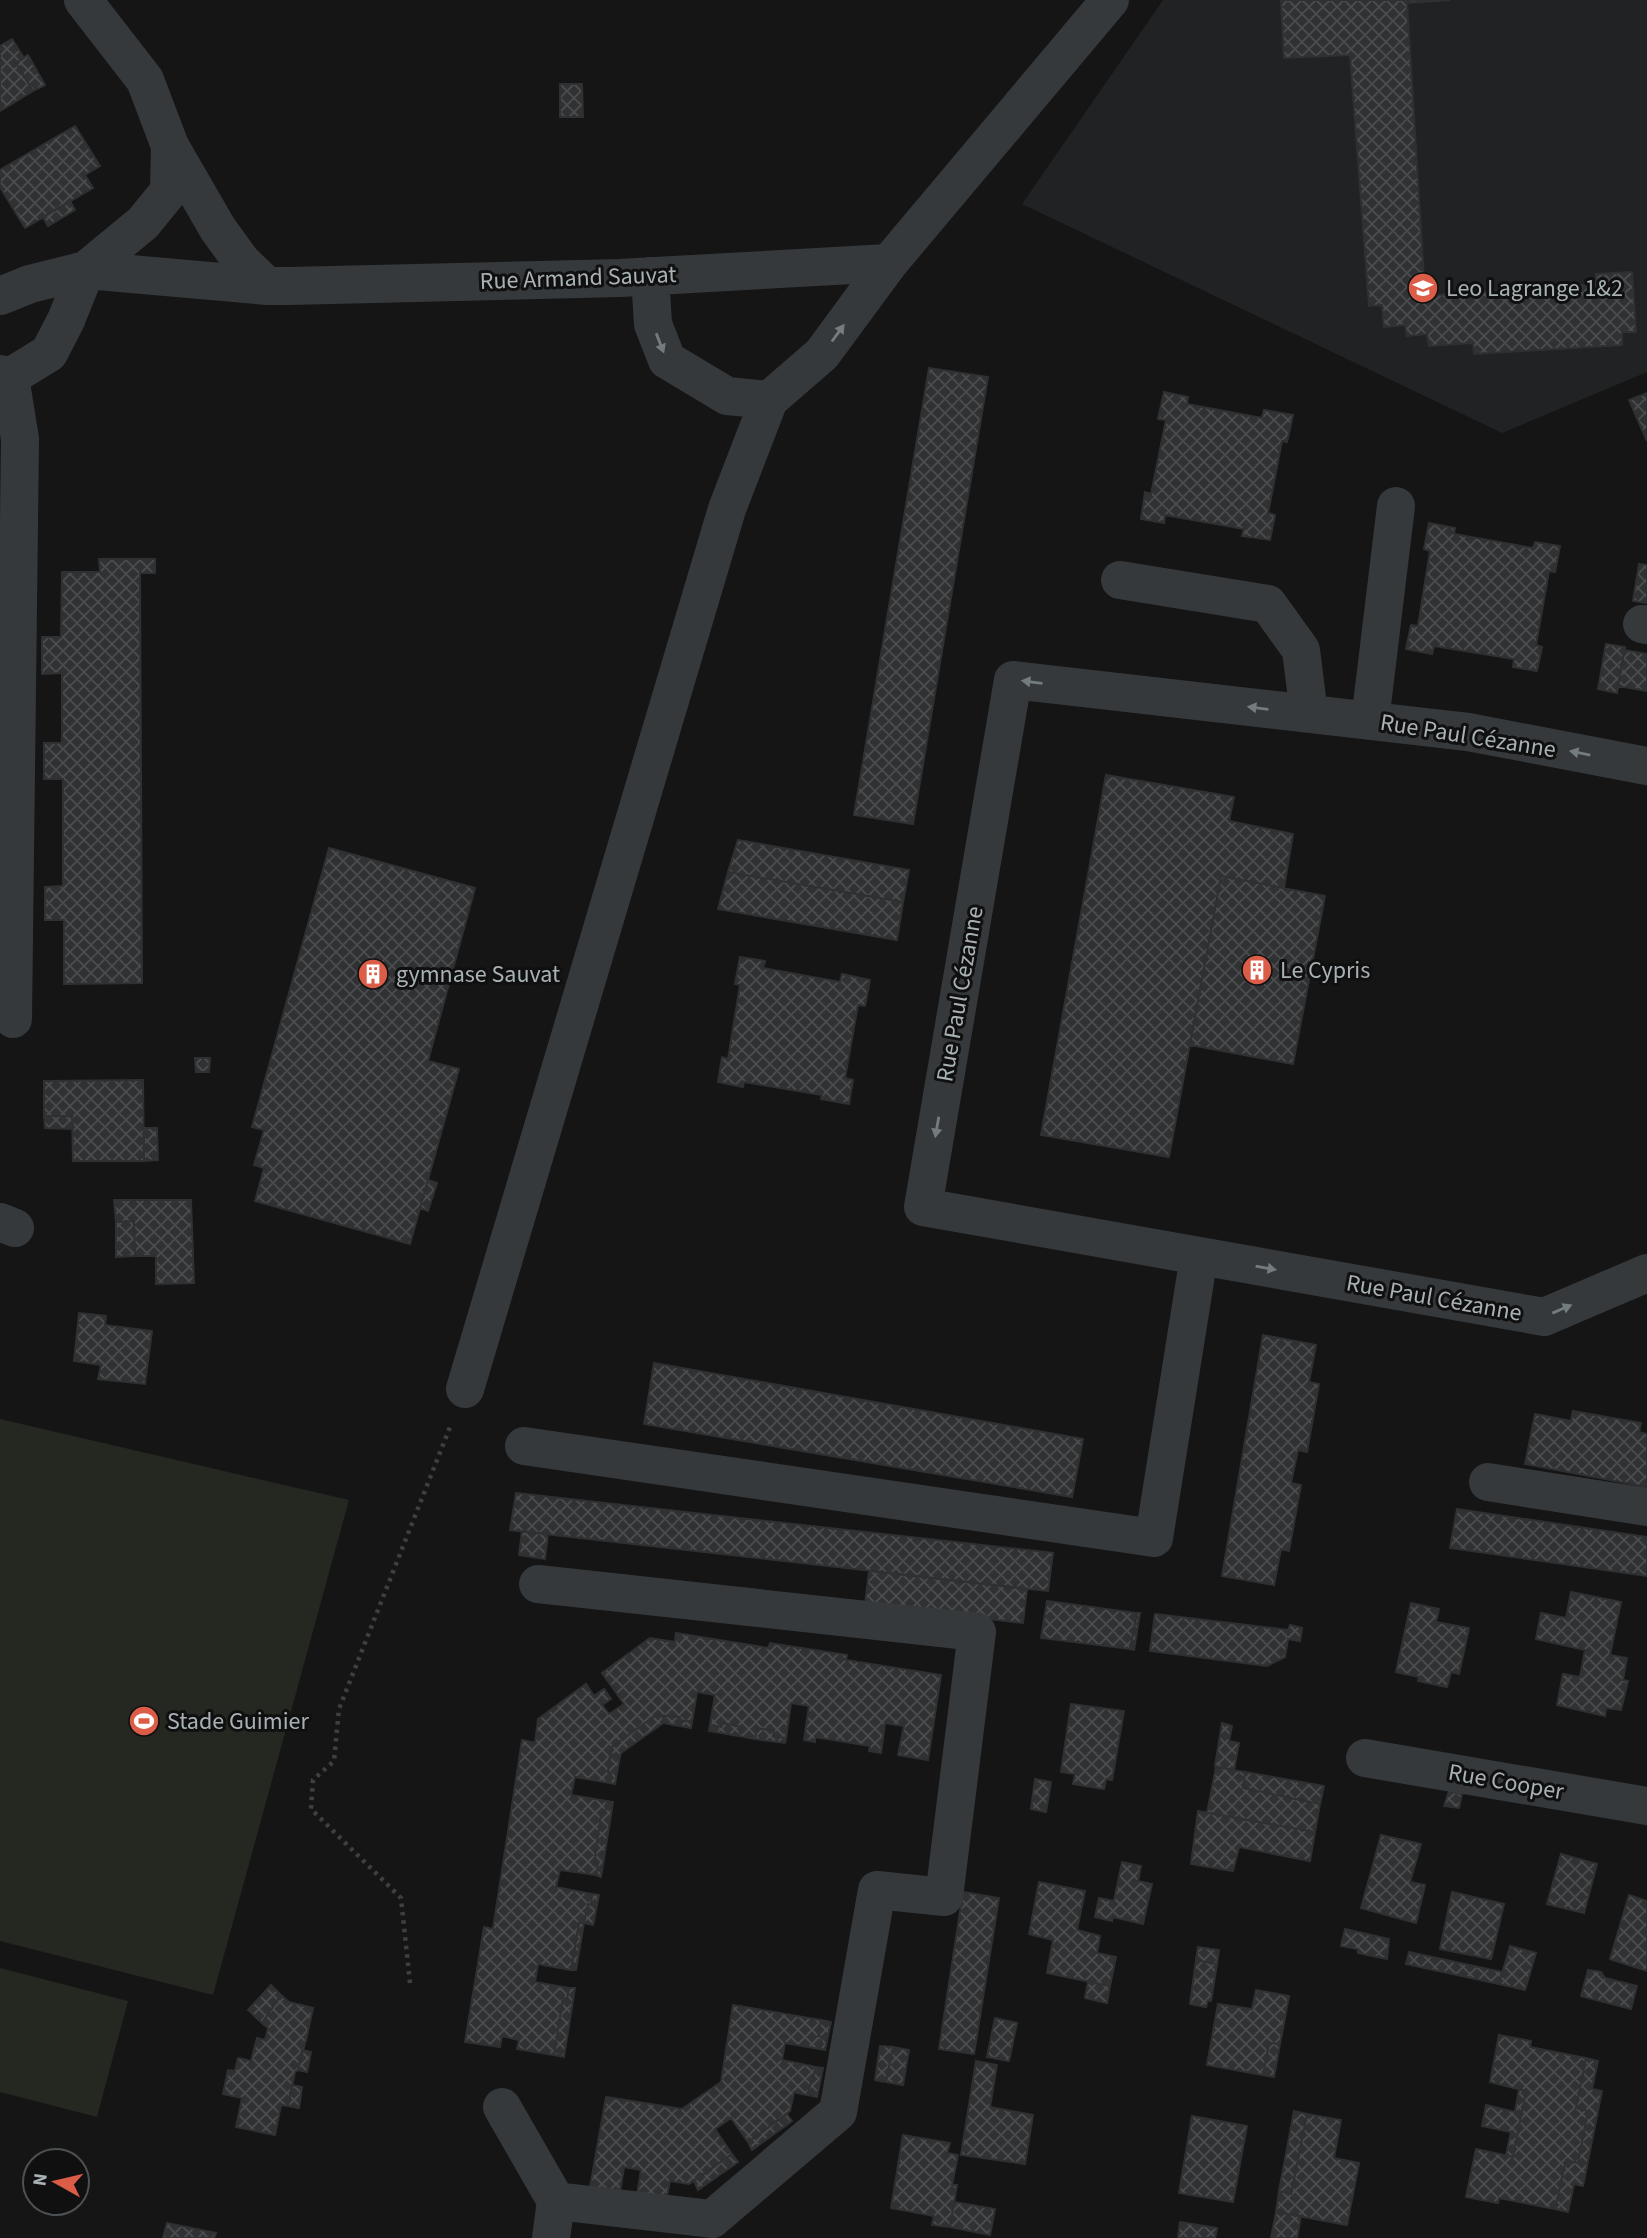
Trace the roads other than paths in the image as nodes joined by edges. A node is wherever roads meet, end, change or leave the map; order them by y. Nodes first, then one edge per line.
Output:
1 (83, 0) edge
2 (1110, 0) edge
3 (170, 146) junction
4 (889, 263) junction
5 (86, 270) junction
6 (650, 276) junction
7 (267, 286) junction
8 (0, 296) edge
9 (5, 375) edge
10 (769, 400) junction
11 (1396, 506) dead end
12 (1121, 580) dead end
13 (1310, 714) junction
14 (1370, 721) junction
15 (1647, 766) edge
16 (13, 1019) dead end
17 (1199, 1256) junction
18 (1647, 1273) edge
19 (465, 1390) road end
20 (524, 1446) dead end
21 (1488, 1482) dead end
22 (1647, 1507) edge
23 (538, 1584) dead end
24 (1365, 1758) dead end
25 (1647, 1806) edge
26 (502, 2107) dead end
27 (556, 2201) junction
28 (551, 2238) edge

1 - 3 street
2 - 4 street
3 - 5 street
3 - 7 street
4 - 6 street, Rue Armand Sauvat
10 -> 4 street
5 - 7 street, Rue Armand Sauvat
5 - 8 street
5 - 9 street
6 - 7 street, Rue Armand Sauvat
6 -> 10 street
9 - 16 street
10 - 19 street
11 - 14 street
12 - 13 street
13 - 14 street, Rue Paul Cézanne
13 -> 17 street, Rue Paul Cézanne
15 -> 14 street, Rue Paul Cézanne
17 -> 18 street, Rue Paul Cézanne
17 - 20 street
21 - 22 street
23 - 27 street
24 - 25 street, Rue Cooper
26 - 27 street
27 - 28 street

